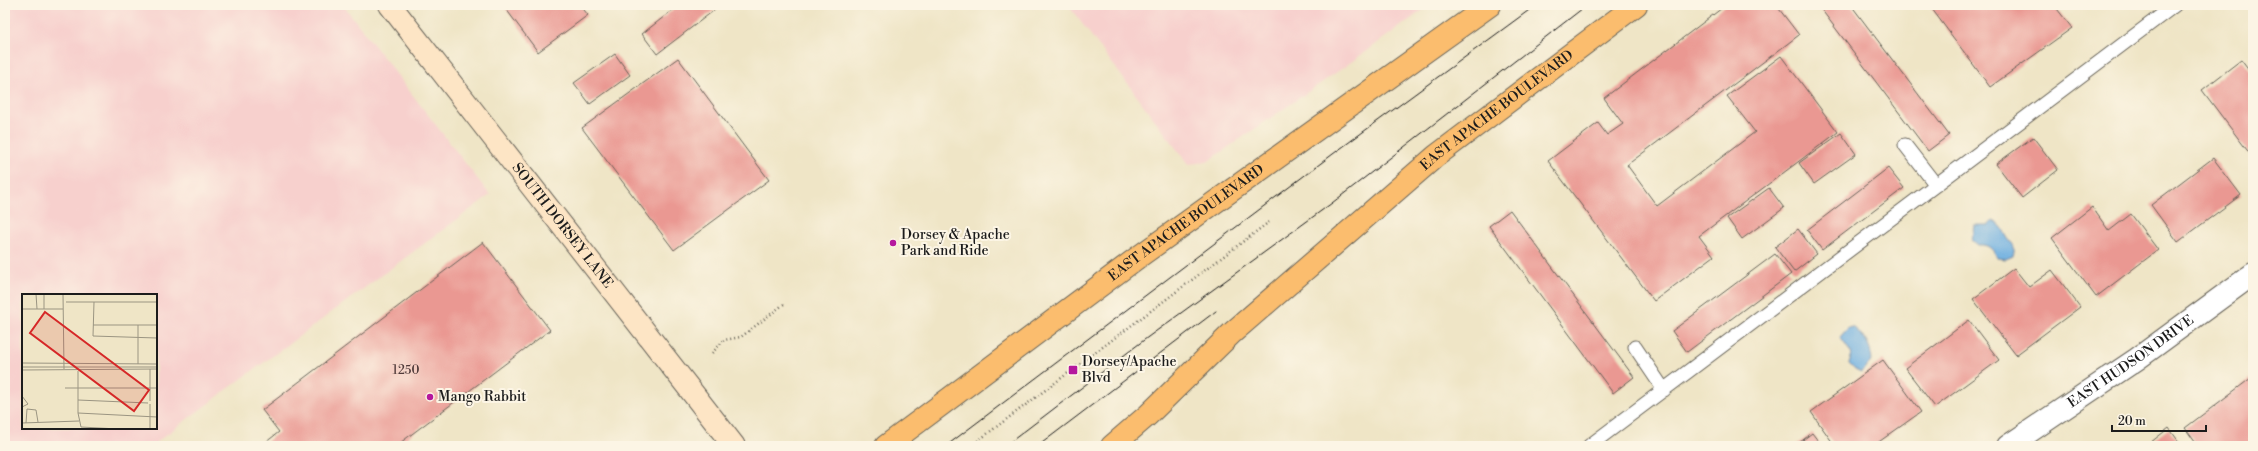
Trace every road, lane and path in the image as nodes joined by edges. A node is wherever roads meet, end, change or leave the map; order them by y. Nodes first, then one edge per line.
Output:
1 (390, 5) edge
2 (1490, 5) edge
3 (1636, 5) edge
4 (2175, 5) edge
5 (1905, 145) dead end
6 (1936, 185) junction
7 (1269, 222) dead end
8 (2253, 274) edge
9 (784, 304) dead end
10 (1635, 347) dead end
11 (712, 353) dead end
12 (1664, 390) junction
13 (734, 446) edge
14 (886, 446) edge
15 (971, 446) edge
16 (1112, 446) edge
17 (1589, 446) edge
18 (2008, 446) edge

1 - 13 street, SOUTH DORSEY LANE
2 - 14 main road, EAST APACHE BOULEVARD
3 - 16 main road, EAST APACHE BOULEVARD
4 - 6 lane
5 - 6 lane
6 - 12 lane
7 - 15 path
8 - 18 street, EAST HUDSON DRIVE
9 - 11 path
10 - 12 lane
12 - 17 lane

